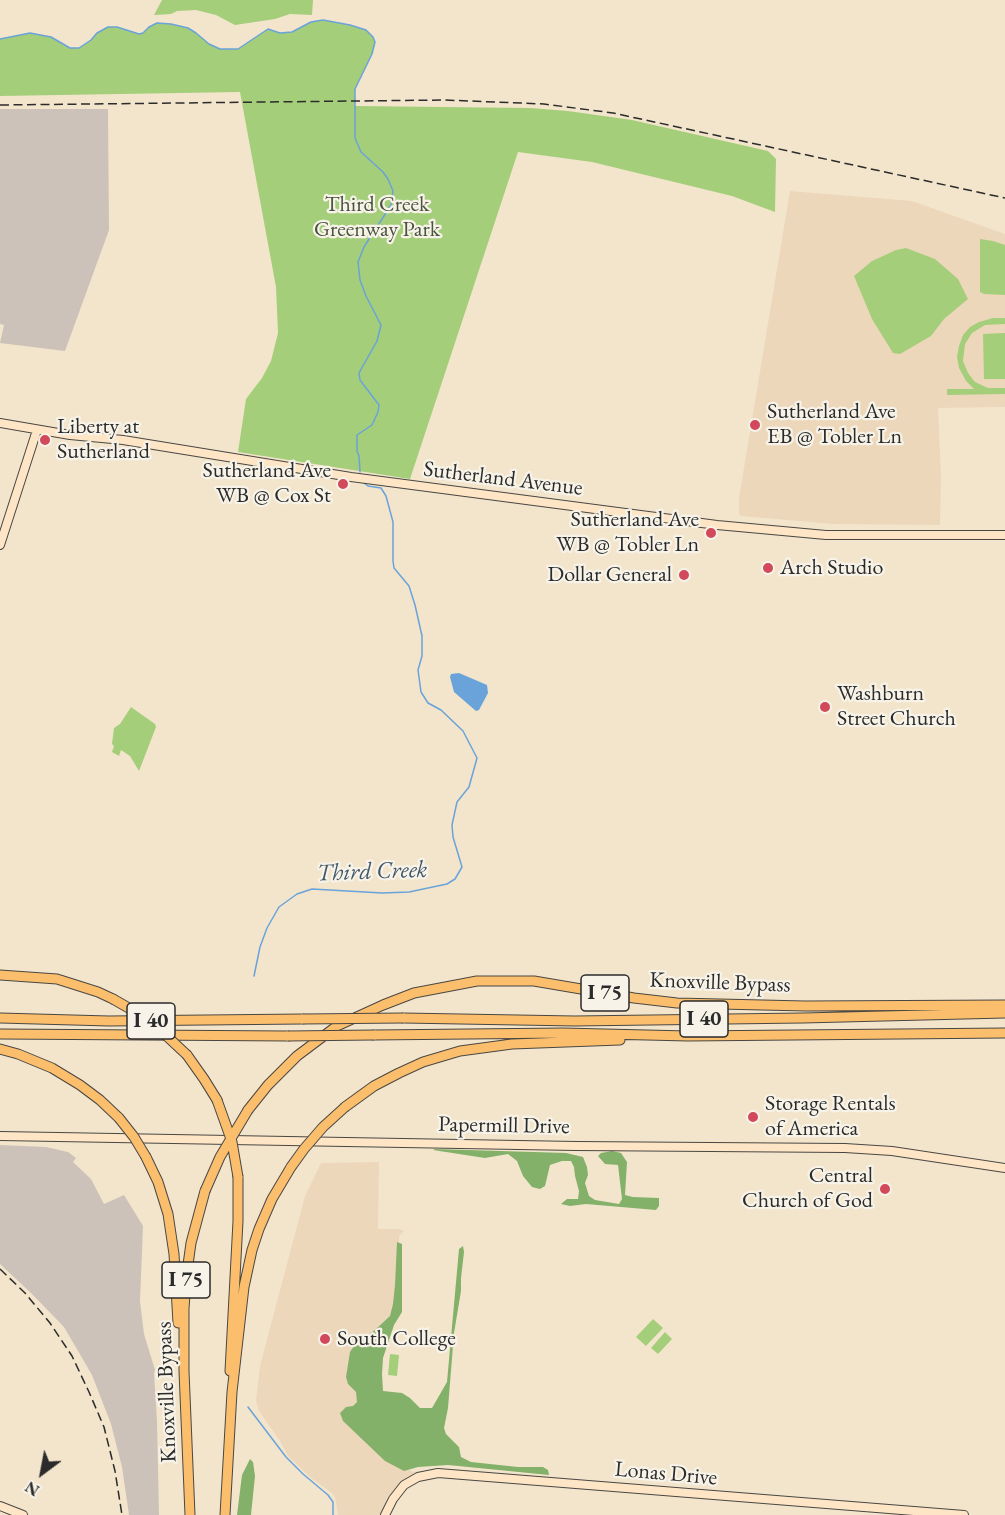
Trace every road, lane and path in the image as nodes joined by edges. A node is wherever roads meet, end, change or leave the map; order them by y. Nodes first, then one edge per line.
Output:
1 (0, 423) edge
2 (37, 430) junction
3 (1005, 535) edge
4 (0, 545) edge
5 (0, 975) edge
6 (1005, 1005) edge
7 (1005, 1013) edge
8 (0, 1018) edge
9 (1005, 1033) edge
10 (0, 1034) edge
11 (688, 1036) junction
12 (0, 1049) edge
13 (0, 1136) edge
14 (1005, 1168) edge
15 (184, 1371) junction
16 (232, 1392) junction
17 (0, 1506) edge
18 (22, 1515) edge
19 (190, 1515) edge
20 (225, 1515) edge
21 (385, 1515) edge
22 (964, 1515) edge

1 - 2 street, Sutherland Avenue
2 - 3 street, Sutherland Avenue
2 - 4 street
5 - 16 highway, bridge
6 - 15 highway, Knoxville Bypass / I 75, bridge
7 - 8 highway, I 40, bridge
9 - 11 highway, I 40
10 - 11 highway, I 40, bridge
11 - 16 highway, I 75, bridge
12 - 15 highway, bridge
13 - 14 street, Papermill Drive
15 - 19 highway, Knoxville Bypass / I 75
16 - 20 highway, I 75
17 - 18 street
21 - 22 street, Lonas Drive

